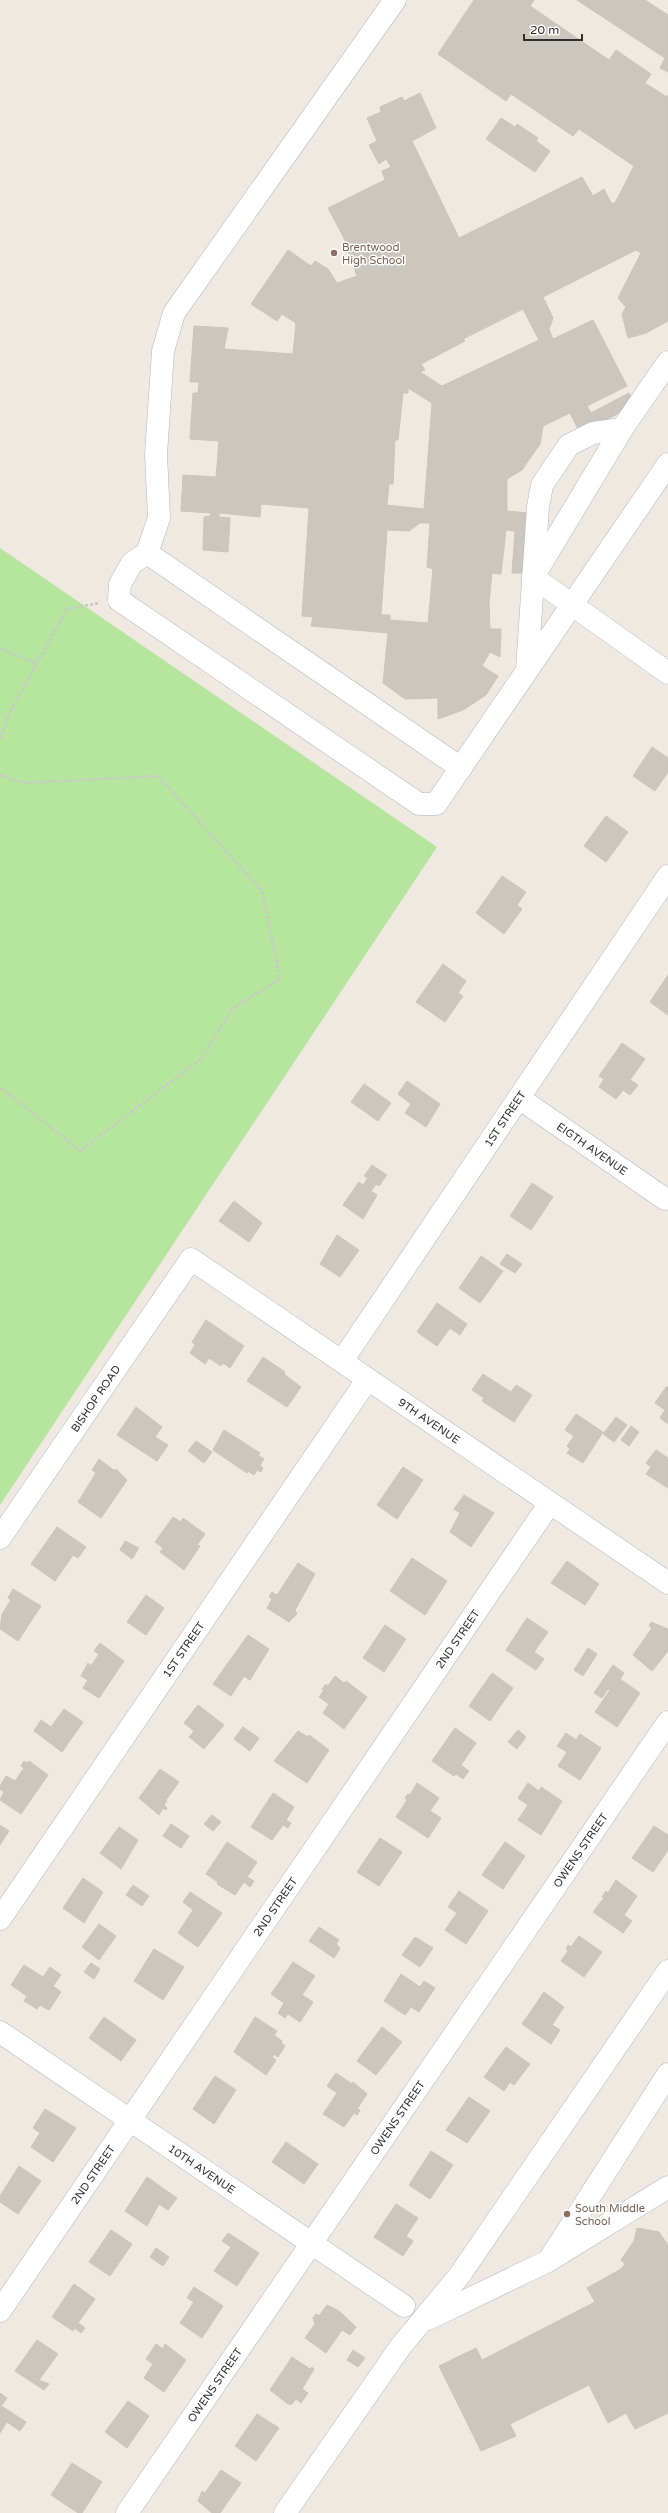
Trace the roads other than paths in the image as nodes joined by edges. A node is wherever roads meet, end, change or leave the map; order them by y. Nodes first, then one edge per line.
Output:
1 (396, 0) edge
2 (668, 362) edge
3 (622, 429) junction
4 (668, 464) edge
5 (147, 553) junction
6 (534, 577) junction
7 (572, 604) junction
8 (527, 670) junction
9 (668, 673) edge
10 (461, 768) junction
11 (668, 876) edge
12 (520, 1098) junction
13 (665, 1199) dead end
14 (191, 1259) joint
15 (342, 1361) junction
16 (367, 1380) junction
17 (550, 1503) junction
18 (0, 1538) edge
19 (666, 1577) edge
20 (668, 1722) edge
21 (0, 1919) edge
22 (668, 1971) edge
23 (0, 2032) edge
24 (668, 2074) edge
25 (128, 2120) junction
26 (668, 2187) edge
27 (312, 2244) junction
28 (548, 2261) junction
29 (404, 2306) dead end
30 (0, 2311) edge
31 (421, 2322) junction
32 (127, 2513) edge
33 (285, 2513) edge

1 - 5 street
2 - 3 street
3 - 6 street
3 - 6 street
4 - 7 street
5 - 10 street
5 - 10 street
6 - 7 street
6 - 8 street
7 - 8 street
7 - 9 street
8 - 10 street
11 - 12 street, 1ST STREET
12 - 13 street, EIGTH AVENUE
12 - 15 street, 1ST STREET
14 - 15 street, 9TH AVENUE
14 - 18 street, BISHOP ROAD
15 - 16 street, 9TH AVENUE
16 - 17 street, 9TH AVENUE
16 - 21 street, 1ST STREET
17 - 19 street, 9TH AVENUE
17 - 25 street, 2ND STREET
20 - 27 street, OWENS STREET
22 - 31 street
23 - 25 street, 10TH AVENUE
24 - 28 street
25 - 27 street, 10TH AVENUE
25 - 30 street, 2ND STREET
26 - 28 street
27 - 29 street, 10TH AVENUE
27 - 32 street, OWENS STREET
28 - 31 street
31 - 33 street

